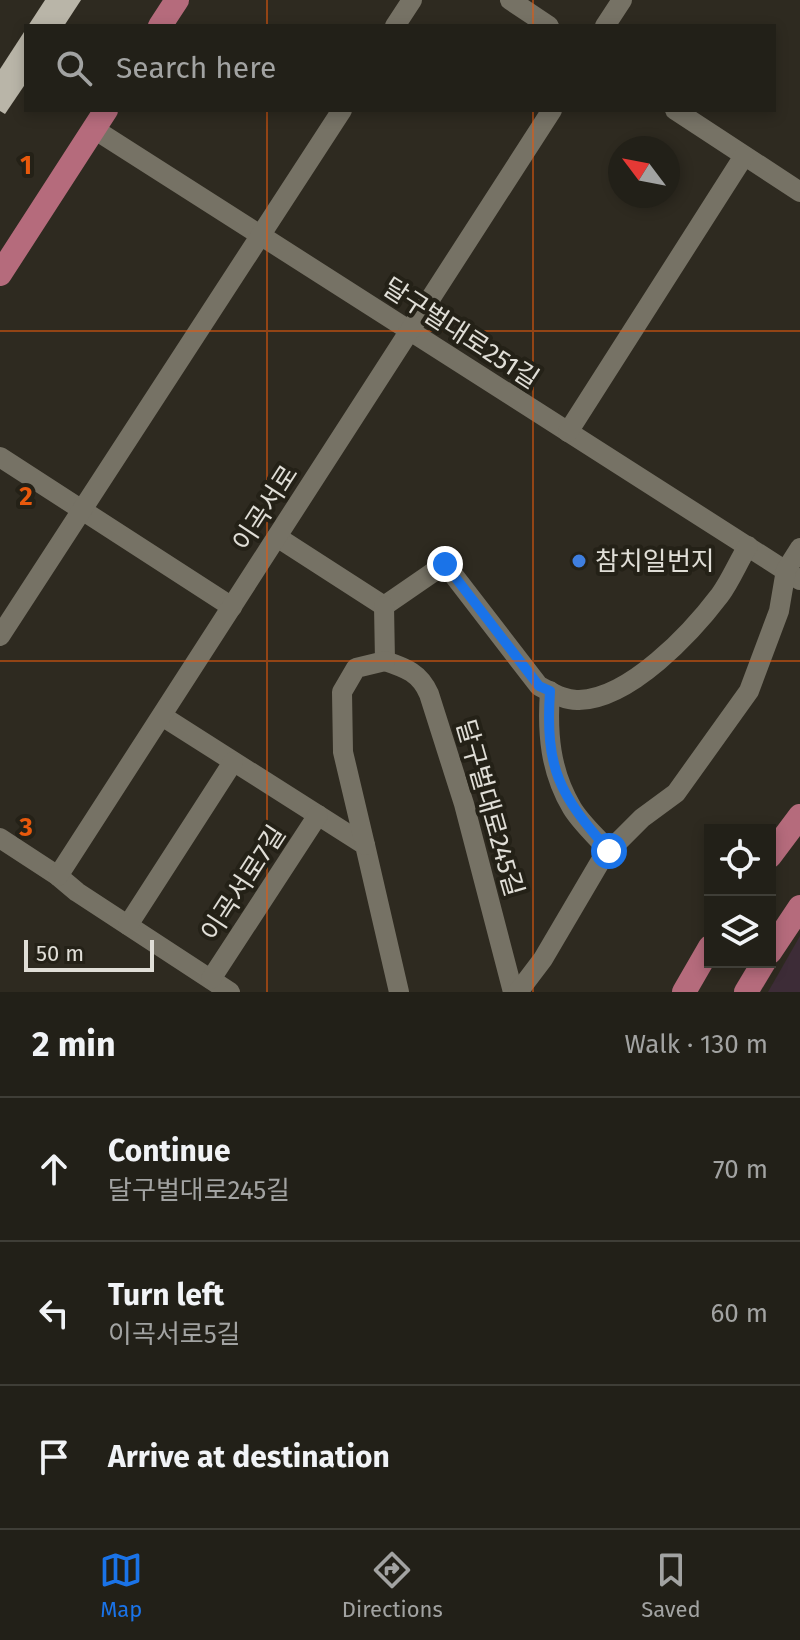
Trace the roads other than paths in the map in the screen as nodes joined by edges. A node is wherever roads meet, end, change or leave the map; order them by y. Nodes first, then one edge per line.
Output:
1 (177, 0) edge
2 (412, 0) edge
3 (510, 0) edge
4 (622, 0) edge
5 (161, 24) edge
6 (396, 24) edge
7 (546, 24) edge
8 (606, 24) edge
9 (341, 112) edge
10 (551, 112) edge
11 (678, 112) edge
12 (100, 120) edge
13 (744, 156) junction
14 (800, 192) edge
15 (262, 236) junction
16 (0, 274) edge
17 (410, 331) junction
18 (568, 432) junction
19 (0, 457) edge
20 (82, 510) junction
21 (277, 537) junction
22 (748, 546) junction
23 (800, 548) edge
24 (793, 575) edge
25 (384, 606) junction
26 (232, 607) junction
27 (0, 636) edge
28 (385, 661) junction
29 (550, 691) junction
30 (162, 716) junction
31 (233, 762) junction
32 (318, 815) junction
33 (800, 816) edge
34 (0, 838) edge
35 (365, 845) junction
36 (776, 848) edge
37 (609, 851) junction
38 (58, 876) junction
39 (800, 907) edge
40 (128, 925) junction
41 (792, 935) edge
42 (776, 947) edge
43 (704, 957) edge
44 (760, 968) edge
45 (211, 979) junction
46 (230, 992) edge
47 (399, 992) edge
48 (516, 992) edge
49 (684, 992) edge
50 (746, 992) edge

1 - 5 main road
2 - 6 street
3 - 7 street
4 - 8 street
9 - 15 street
10 - 17 street, 이곡서로
11 - 13 street
12 - 15 street, 달구벌대로251길
12 - 16 main road
13 - 14 street
13 - 18 street
15 - 17 street, 달구벌대로251길
15 - 20 street
17 - 18 street, 달구벌대로251길
17 - 21 street, 이곡서로
18 - 22 street, 달구벌대로251길
19 - 20 street
20 - 26 street
20 - 27 street
21 - 25 street
21 - 26 street, 이곡서로
22 - 24 street, 달구벌대로251길
22 - 29 street
23 - 24 street
24 - 37 street, 달구벌대로245길
25 - 28 street
25 - 29 street
26 - 30 street, 이곡서로
28 - 35 street
28 - 48 street, 달구벌대로245길
29 - 37 street
30 - 31 street, 이곡서로7길
30 - 38 street, 이곡서로
31 - 32 street, 이곡서로7길
31 - 40 street
32 - 35 street, 이곡서로7길
32 - 45 street, 이곡서로7길
33 - 36 main road
34 - 38 street
35 - 47 street
37 - 48 street, 달구벌대로245길
38 - 40 street
39 - 41 main road
40 - 45 street
41 - 42 main road
43 - 49 main road
44 - 50 main road
45 - 46 street

